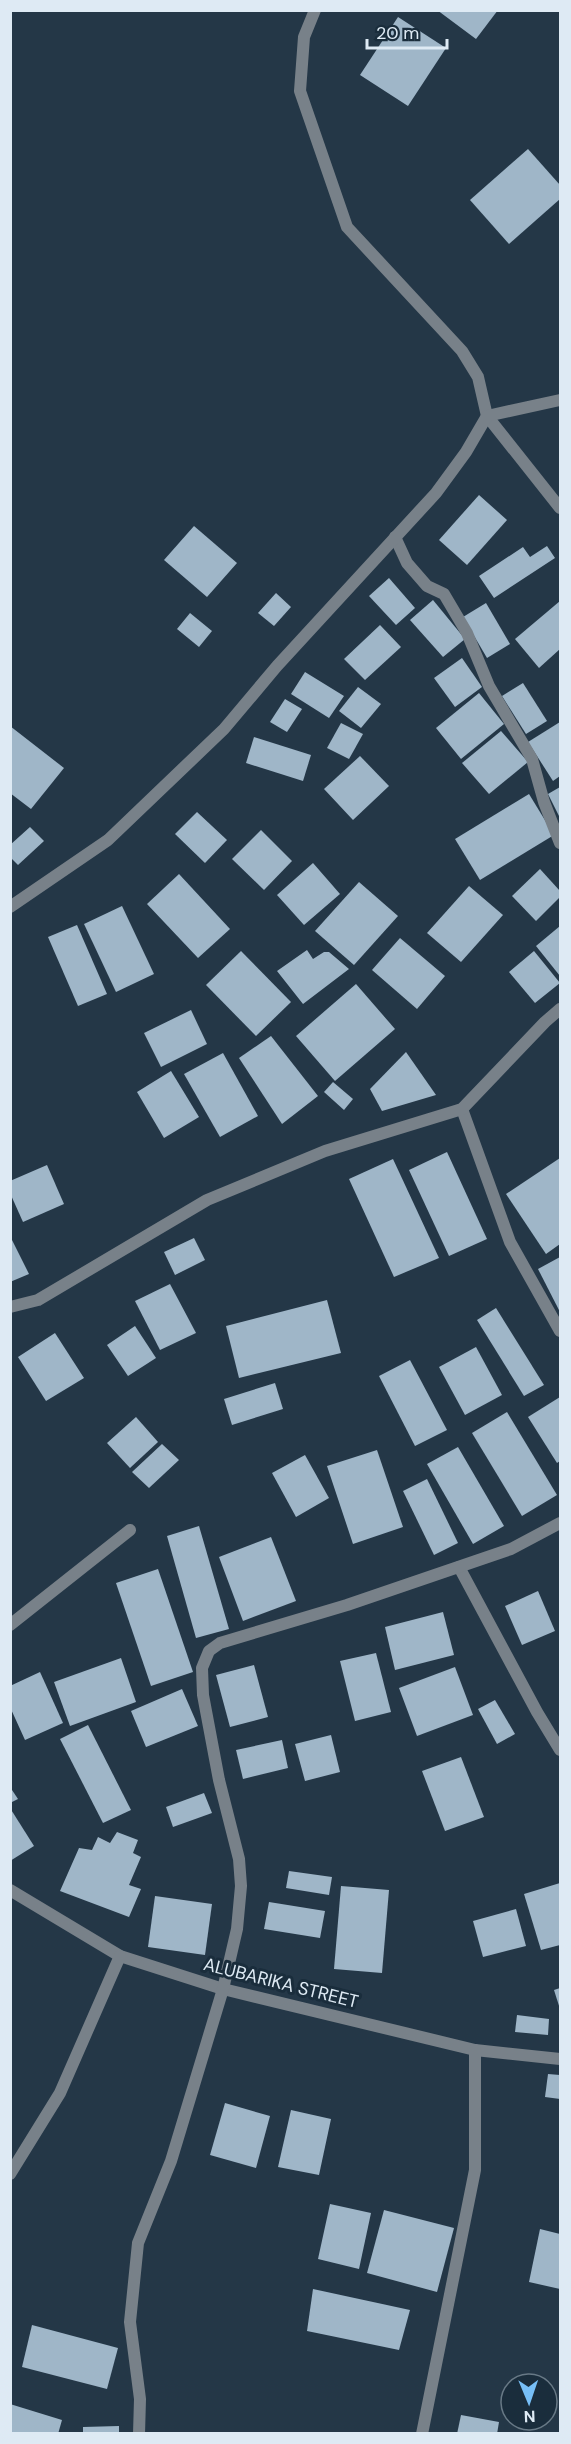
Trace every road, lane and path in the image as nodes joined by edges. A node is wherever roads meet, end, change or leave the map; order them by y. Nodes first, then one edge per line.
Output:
1 (315, 10) edge
2 (561, 400) edge
3 (487, 416) junction
4 (561, 508) edge
5 (395, 537) junction
6 (561, 843) edge
7 (10, 907) edge
8 (561, 1009) edge
9 (462, 1109) junction
10 (10, 1307) edge
11 (561, 1331) edge
12 (561, 1523) edge
13 (130, 1530) dead end
14 (459, 1567) junction
15 (10, 1625) edge
16 (561, 1750) edge
17 (10, 1890) edge
18 (120, 1956) junction
19 (223, 1989) junction
20 (475, 2050) junction
21 (561, 2059) edge
22 (10, 2174) edge
23 (139, 2433) edge
24 (422, 2433) edge

1 - 3 street
2 - 3 street
3 - 4 street
3 - 5 street
5 - 6 street
5 - 7 street
8 - 9 street
9 - 10 street
9 - 11 street
12 - 14 street
13 - 15 street
14 - 16 street
14 - 19 street
17 - 18 street, ALUBARIKA STREET
18 - 19 street, ALUBARIKA STREET
18 - 22 street
19 - 20 street, ALUBARIKA STREET
19 - 23 street
20 - 21 street, ALUBARIKA STREET
20 - 24 street

